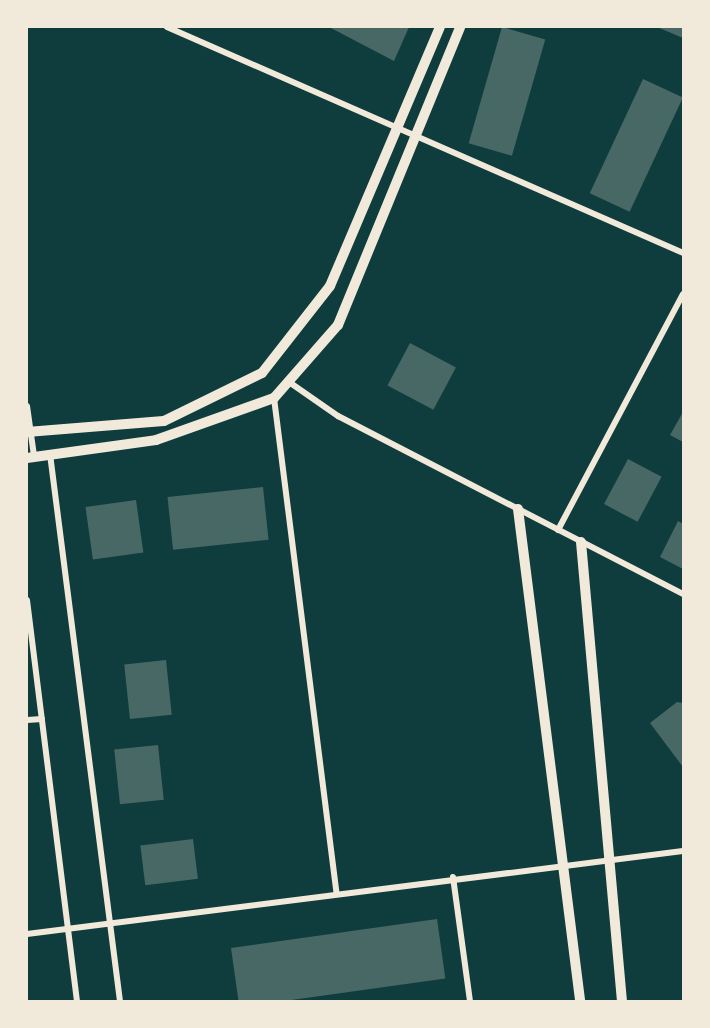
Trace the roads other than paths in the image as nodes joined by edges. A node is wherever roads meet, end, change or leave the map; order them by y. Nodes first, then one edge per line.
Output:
1 (440, 27) edge
2 (460, 27) edge
3 (172, 28) edge
4 (400, 130) junction
5 (416, 137) junction
6 (682, 250) edge
7 (683, 294) edge
8 (289, 382) junction
9 (274, 399) junction
10 (27, 406) edge
11 (29, 431) edge
12 (50, 453) junction
13 (30, 457) edge
14 (518, 509) junction
15 (558, 530) junction
16 (581, 542) junction
17 (683, 594) edge
18 (27, 600) edge
19 (36, 672) junction
20 (27, 673) edge
21 (42, 719) junction
22 (27, 720) edge
23 (683, 851) edge
24 (609, 859) junction
25 (561, 865) junction
26 (453, 877) junction
27 (336, 892) junction
28 (112, 922) junction
29 (68, 928) junction
30 (27, 934) edge
31 (77, 1001) edge
32 (120, 1001) edge
33 (470, 1001) edge
34 (580, 1001) edge
35 (622, 1001) edge

1 - 4 street
2 - 5 street
3 - 4 street
4 - 5 street
4 - 11 street
5 - 6 street
5 - 8 street
7 - 15 street
8 - 9 street
8 - 14 street
9 - 12 street
9 - 27 street
10 - 11 street
11 - 13 street
12 - 13 street
12 - 28 street
14 - 15 street
14 - 25 street
15 - 16 street
16 - 17 street
16 - 24 street
18 - 19 street
19 - 20 street
19 - 21 street
21 - 22 street
21 - 29 street
23 - 24 street
24 - 25 street
24 - 35 street
25 - 26 street
25 - 34 street
26 - 27 street
26 - 33 street
27 - 28 street
28 - 29 street
28 - 32 street
29 - 30 street
29 - 31 street

